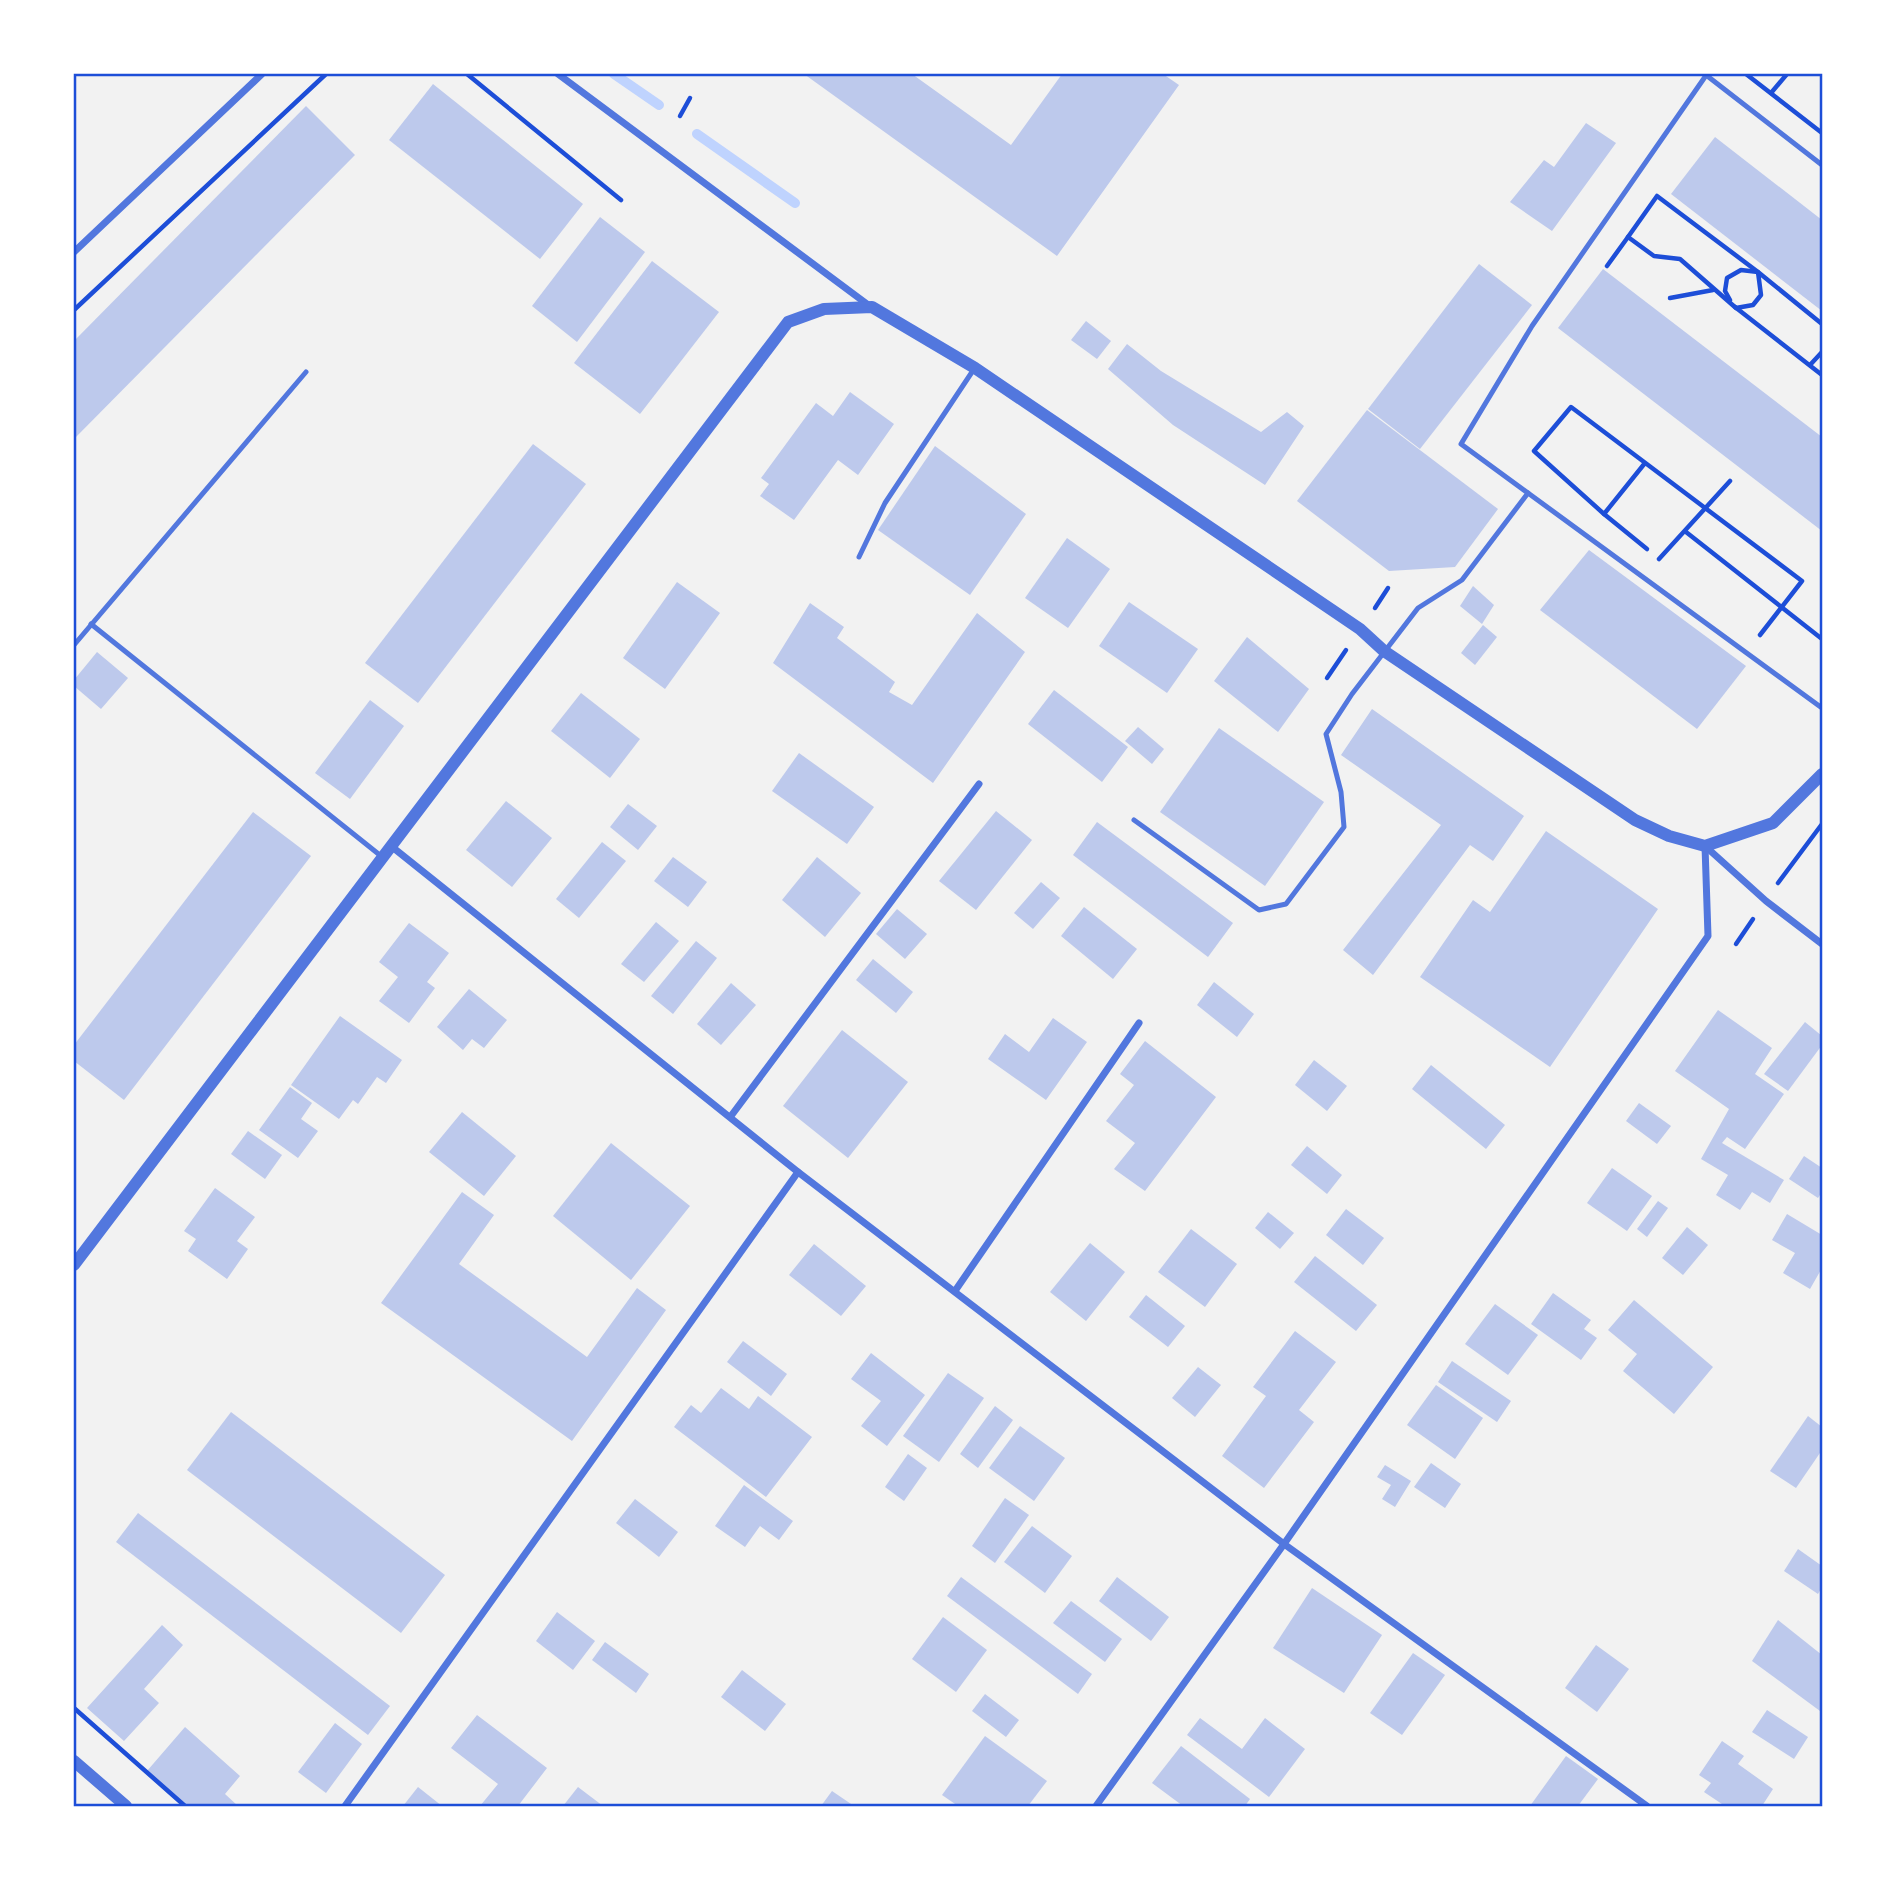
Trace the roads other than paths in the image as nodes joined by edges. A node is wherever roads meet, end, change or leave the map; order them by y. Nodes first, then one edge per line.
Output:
1 (262, 74) edge
2 (558, 74) edge
3 (1706, 74) edge
4 (1822, 165) edge
5 (74, 252) edge
6 (872, 307) junction
7 (975, 368) junction
8 (306, 372) dead end
9 (1528, 494) junction
10 (859, 558) dead end
11 (91, 624) junction
12 (74, 645) edge
13 (1384, 651) junction
14 (1822, 708) edge
15 (1822, 774) edge
16 (979, 784) dead end
17 (1134, 820) dead end
18 (391, 846) junction
19 (1706, 846) junction
20 (383, 857) junction
21 (1822, 944) edge
22 (1139, 1023) dead end
23 (731, 1116) junction
24 (797, 1172) junction
25 (74, 1265) edge
26 (955, 1291) junction
27 (1284, 1544) junction
28 (74, 1762) edge
29 (126, 1807) edge
30 (345, 1807) edge
31 (1096, 1807) edge
32 (1647, 1807) edge

1 - 5 street
2 - 6 street
3 - 4 lane
3 - 9 lane
6 - 7 street
6 - 18 street
7 - 10 lane
7 - 13 street
8 - 11 lane
9 - 13 lane
9 - 14 lane
11 - 12 lane
11 - 20 lane
13 - 17 lane
13 - 19 street
15 - 19 street
16 - 23 street
18 - 20 street
18 - 23 street
19 - 21 street
19 - 27 street
20 - 25 street
22 - 26 street
23 - 24 street
24 - 26 street
24 - 30 street
26 - 27 street
27 - 31 street
27 - 32 street
28 - 29 street

